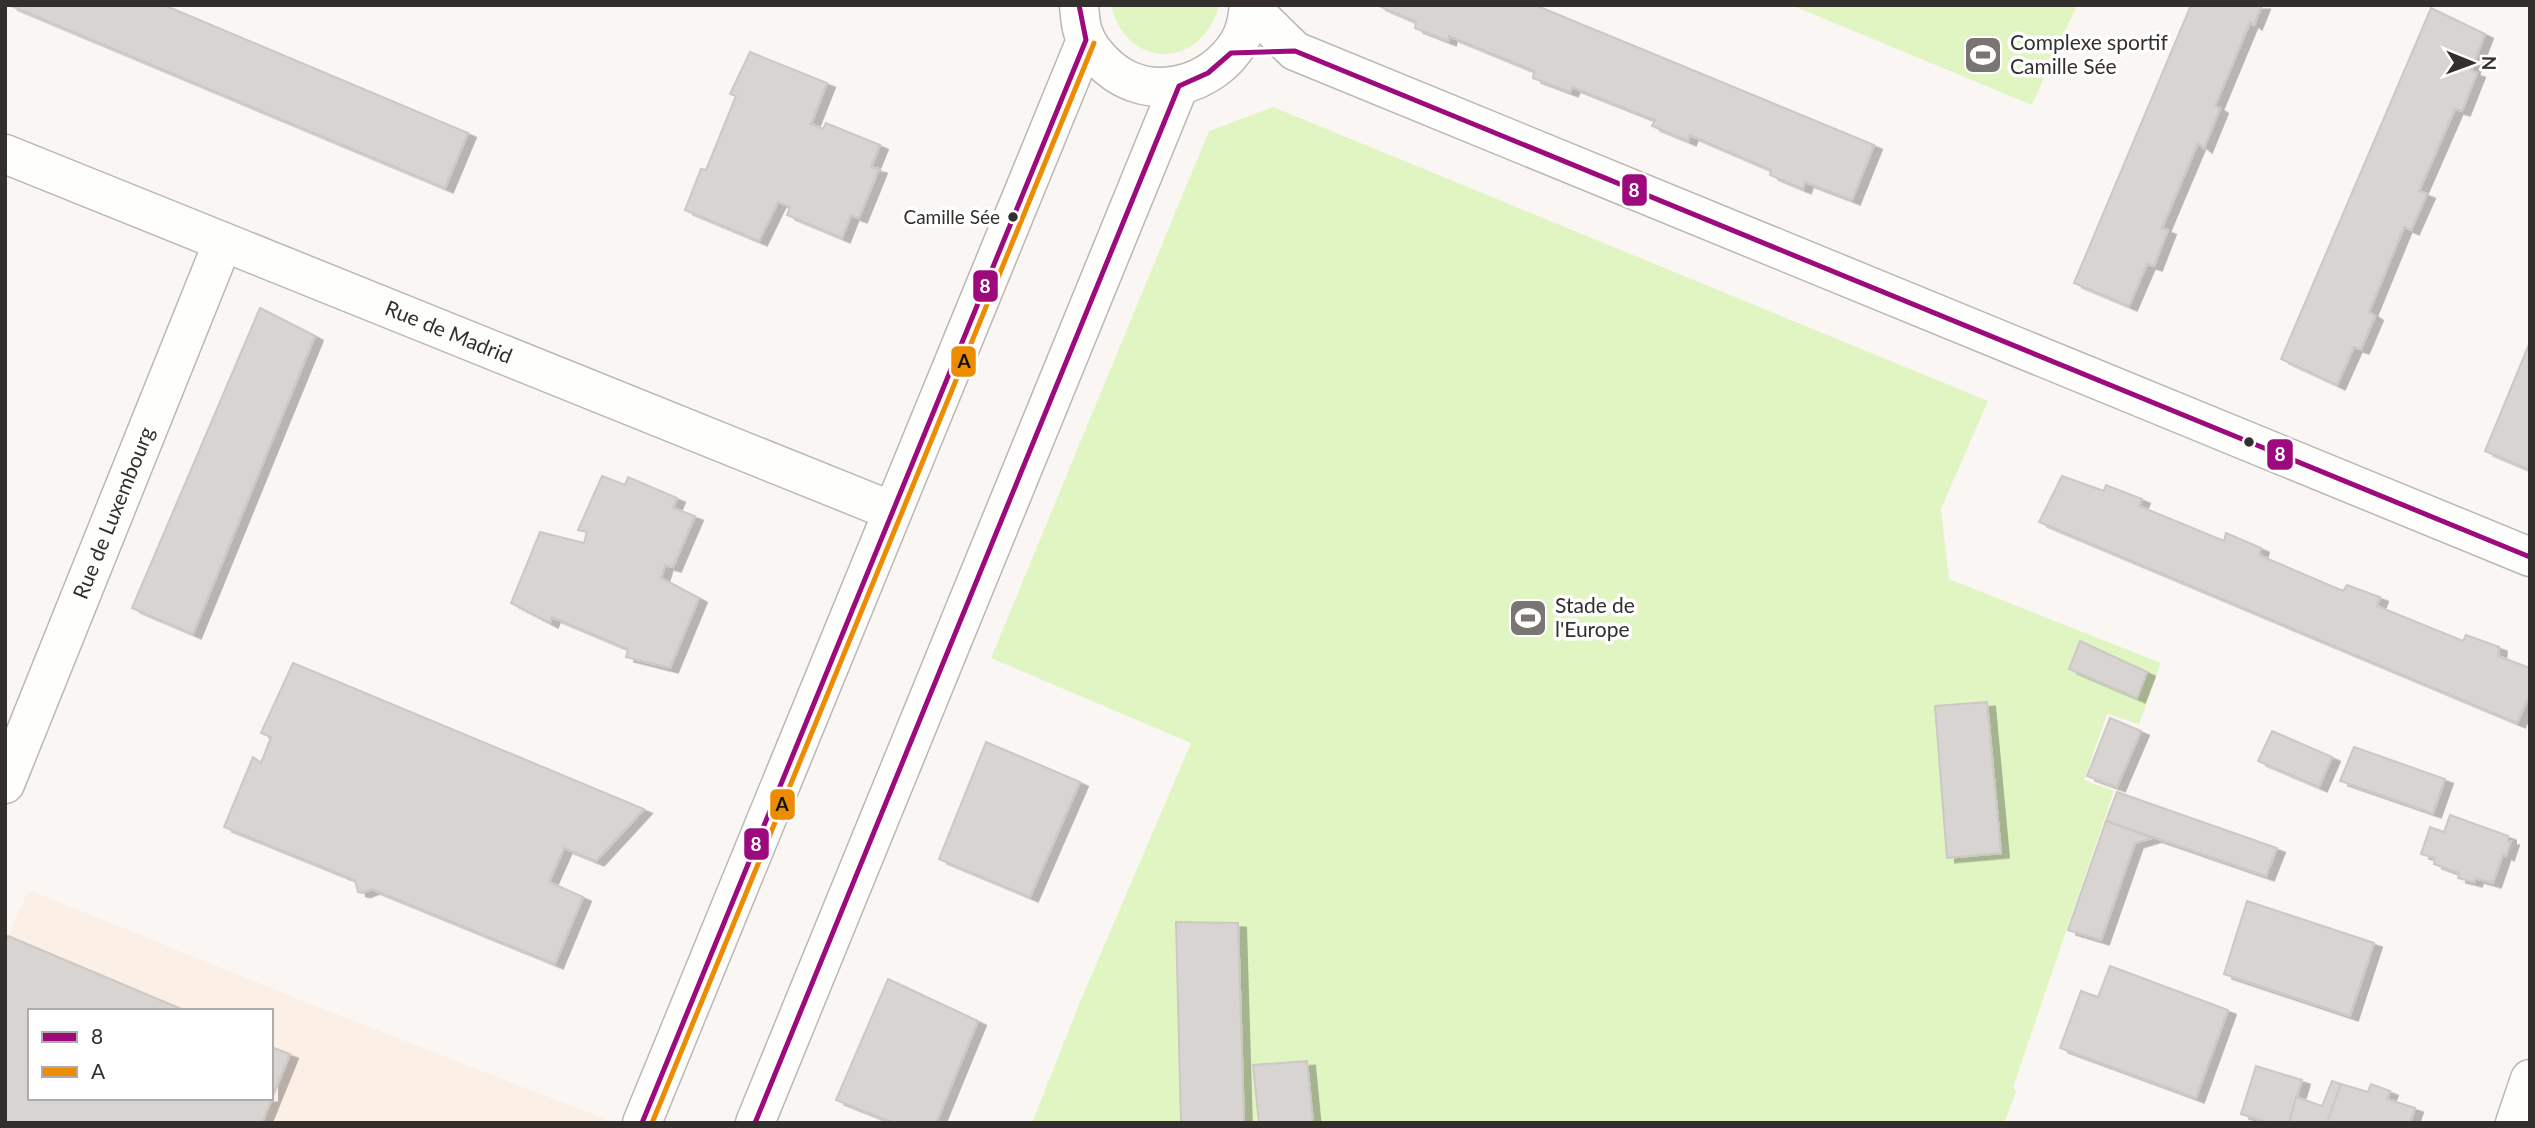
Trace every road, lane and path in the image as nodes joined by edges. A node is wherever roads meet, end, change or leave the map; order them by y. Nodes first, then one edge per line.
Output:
1 (1249, 6) edge
2 (1083, 22) edge
3 (1295, 51) junction
4 (1231, 52) junction
5 (1179, 86) junction
6 (5, 154) edge
7 (223, 242) junction
8 (892, 511) junction
9 (2530, 557) edge
10 (5, 784) edge
11 (2530, 1079) edge
12 (642, 1123) edge
13 (755, 1123) edge
14 (2515, 1123) edge

1 - 3 street
1 - 4 street
2 - 5 street
2 - 8 street
3 - 4 street
3 - 9 street
4 - 5 street
5 - 13 street
6 - 7 street, Rue de Madrid
7 - 8 street, Rue de Madrid
7 - 10 street, Rue de Luxembourg
8 - 12 street
11 - 14 street

